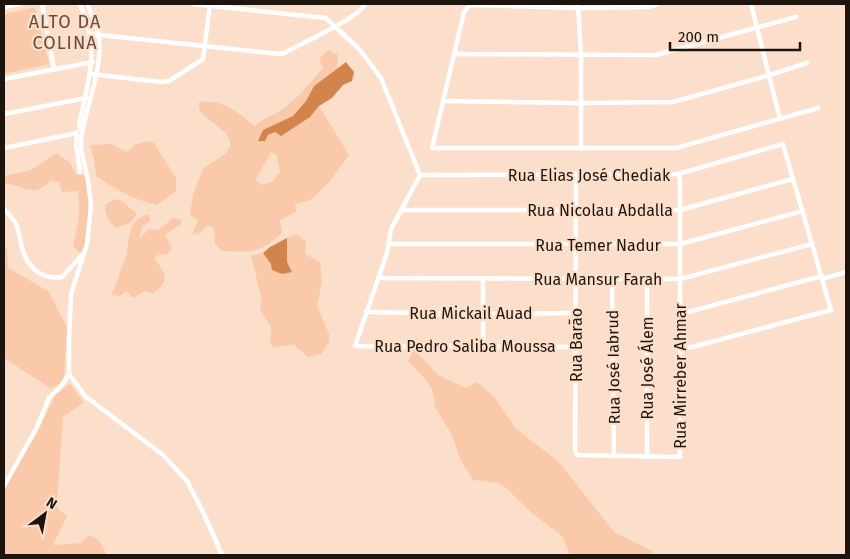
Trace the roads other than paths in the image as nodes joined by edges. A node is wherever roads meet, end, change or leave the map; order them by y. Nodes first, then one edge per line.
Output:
1 (20, 4) edge
2 (42, 4) edge
3 (80, 4) edge
4 (87, 4) edge
5 (193, 4) edge
6 (365, 4) edge
7 (658, 4) edge
8 (751, 4) edge
9 (210, 5) edge
10 (579, 6) edge
11 (4, 7) edge
12 (796, 17) dead end
13 (335, 26) junction
14 (756, 28) junction
15 (91, 34) junction
16 (98, 34) junction
17 (205, 46) junction
18 (455, 54) junction
19 (581, 56) junction
20 (92, 62) junction
21 (98, 62) junction
22 (807, 63) dead end
23 (54, 69) junction
24 (93, 74) junction
25 (770, 75) junction
26 (4, 79) edge
27 (90, 97) junction
28 (84, 98) junction
29 (444, 101) junction
30 (580, 103) junction
31 (818, 108) dead end
32 (4, 114) edge
33 (780, 119) junction
34 (80, 132) junction
35 (4, 148) edge
36 (581, 149) junction
37 (80, 172) dead end
38 (576, 174) junction
39 (678, 174) junction
40 (420, 175) junction
41 (793, 179) junction
42 (4, 209) edge
43 (402, 210) junction
44 (680, 210) junction
45 (576, 211) junction
46 (803, 211) junction
47 (389, 244) junction
48 (680, 244) junction
49 (812, 244) junction
50 (576, 245) junction
51 (84, 252) junction
52 (846, 272) edge
53 (378, 278) junction
54 (822, 278) junction
55 (483, 279) junction
56 (576, 279) junction
57 (612, 279) junction
58 (647, 279) junction
59 (680, 279) junction
60 (366, 312) junction
61 (576, 312) junction
62 (680, 312) junction
63 (483, 314) junction
64 (482, 346) junction
65 (576, 347) junction
66 (680, 348) junction
67 (69, 374) junction
68 (614, 456) junction
69 (647, 456) junction
70 (4, 486) edge
71 (222, 555) edge

1 - 11 street
2 - 23 street
3 - 15 street
4 - 16 street
5 - 9 street
6 - 13 street
7 - 10 street
8 - 14 street
9 - 13 street
9 - 17 street
10 - 18 street
10 - 19 street
12 - 14 street
13 - 17 street
13 - 40 street
14 - 19 street
14 - 25 street
15 - 16 street
15 - 20 street
16 - 17 street
16 - 21 street
17 - 24 street
18 - 19 street
18 - 29 street
19 - 30 street
20 - 21 street
20 - 23 street
20 - 24 street
21 - 24 street
22 - 25 street
23 - 26 street
24 - 27 street
24 - 28 street
25 - 30 street
25 - 33 street
27 - 28 street
27 - 34 street
28 - 32 street
28 - 34 street
29 - 30 street
29 - 36 street
30 - 36 street
31 - 33 street
33 - 36 street
34 - 35 street
34 - 37 street
34 - 51 street
38 - 39 street, Rua Elias José Chediak
38 - 40 street, Rua Elias José Chediak
38 - 45 street, Rua Barão
39 - 41 street, Rua Elias José Chediak
39 - 44 street, Rua Mirreber Ahmar
40 - 43 street
41 - 44 street, Rua Nicolau Abdalla
41 - 46 street
42 - 51 street
43 - 45 street, Rua Nicolau Abdalla
43 - 47 street
44 - 45 street, Rua Nicolau Abdalla
44 - 48 street, Rua Mirreber Ahmar
45 - 50 street, Rua Barão
46 - 48 street, Rua Temer Nadur
46 - 49 street
47 - 50 street, Rua Temer Nadur
47 - 53 street
48 - 50 street, Rua Temer Nadur
48 - 59 street, Rua Mirreber Ahmar
49 - 54 street
49 - 59 street, Rua Mansur Farah
50 - 56 street, Rua Barão
51 - 67 street
52 - 54 street
53 - 55 street, Rua Mansur Farah
53 - 60 street
54 - 62 street
54 - 66 street
55 - 56 street, Rua Mansur Farah
55 - 63 street
56 - 57 street, Rua Mansur Farah
56 - 61 street, Rua Barão
57 - 58 street, Rua Mansur Farah
57 - 68 street, Rua José Iabrud
58 - 59 street, Rua Mansur Farah
58 - 69 street, Rua José Álem
59 - 62 street, Rua Mirreber Ahmar
60 - 63 street, Rua Mickail Auad
60 - 64 street, Rua Pedro Saliba Moussa
61 - 63 street, Rua Mickail Auad
61 - 65 street, Rua Barão
62 - 66 street, Rua Mirreber Ahmar
63 - 64 street
64 - 65 street, Rua Pedro Saliba Moussa
65 - 68 street, Rua Barão
66 - 69 street, Rua Mirreber Ahmar
67 - 70 street
67 - 71 street
68 - 69 street

